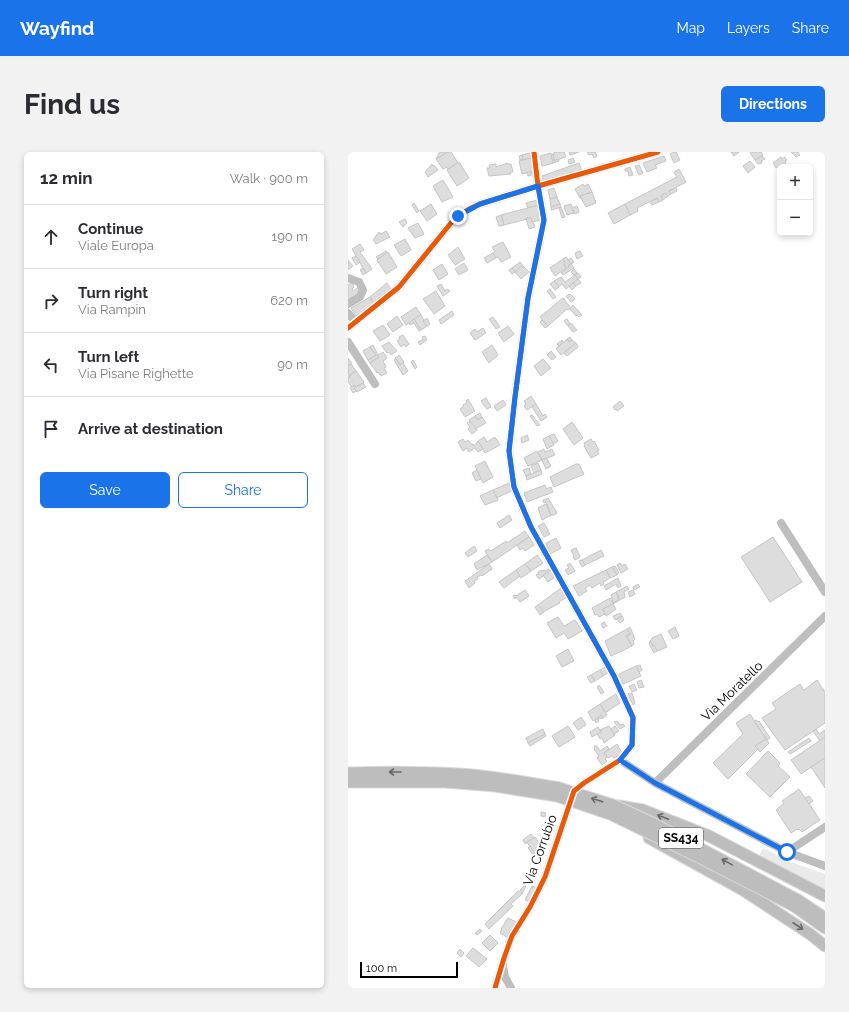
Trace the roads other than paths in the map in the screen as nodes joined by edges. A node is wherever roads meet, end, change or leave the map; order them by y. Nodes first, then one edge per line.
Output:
1 (534, 152) edge
2 (658, 152) edge
3 (538, 186) junction
4 (348, 278) edge
5 (348, 304) edge
6 (348, 313) edge
7 (351, 325) edge
8 (348, 342) edge
9 (375, 384) dead end
10 (781, 523) dead end
11 (825, 592) edge
12 (825, 616) edge
13 (620, 760) junction
14 (348, 773) edge
15 (348, 782) edge
16 (655, 783) junction
17 (558, 792) junction
18 (613, 805) junction
19 (637, 826) junction
20 (825, 827) edge
21 (787, 852) junction
22 (825, 866) edge
23 (825, 896) edge
24 (825, 918) edge
25 (825, 928) edge
26 (825, 946) edge
27 (502, 965) junction
28 (496, 988) edge
29 (511, 988) edge

1 - 3 street
2 - 3 street
3 - 7 street
3 - 13 street
4 - 5 street
6 - 7 street
8 - 9 street
10 - 11 street
12 - 16 street, Via Moratello
13 - 16 street
13 - 27 street, Via Corrubio
17 -> 14 highway, SS434
15 - 17 highway, SS434
16 - 21 street
18 -> 17 highway, SS434, bridge
17 - 19 highway, SS434, bridge
23 -> 18 highway, bridge
24 -> 18 highway, SS434, bridge
19 - 25 highway, SS434, bridge
19 -> 26 highway, bridge
20 - 21 street
21 - 22 street
27 - 28 street, Via Corrubio
27 - 29 street
28 - 29 street

